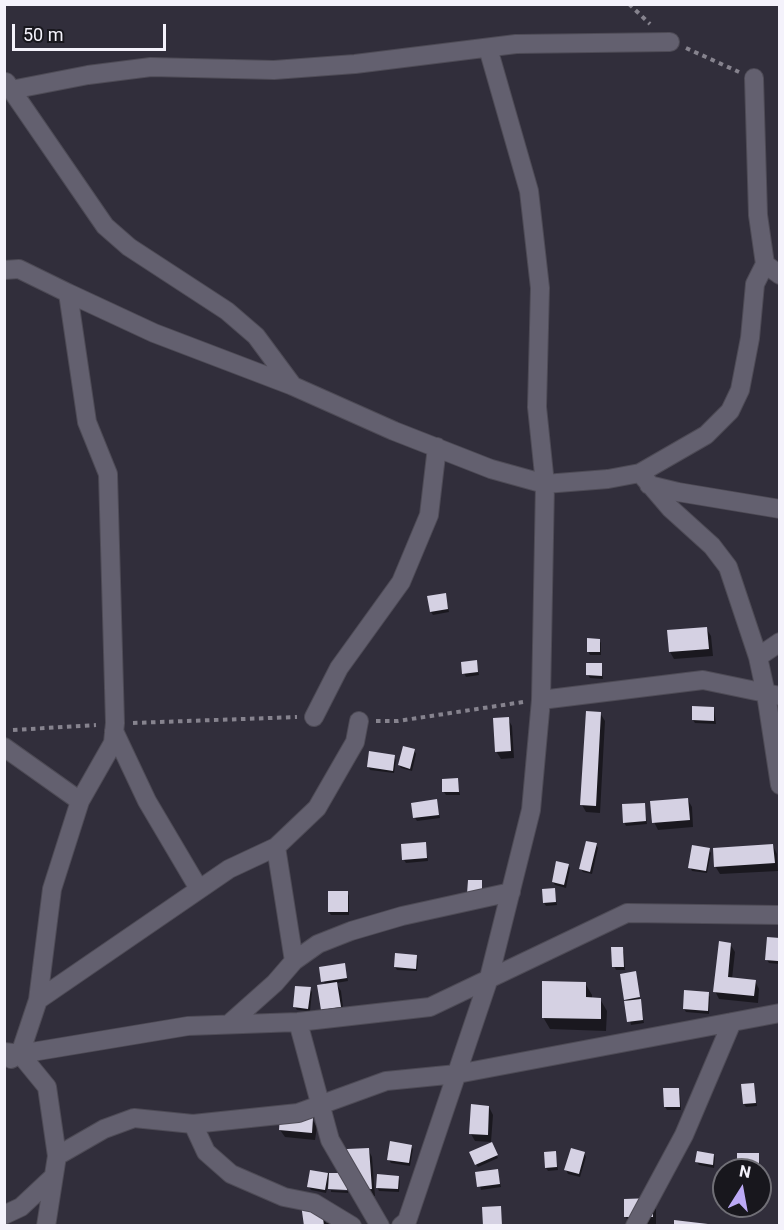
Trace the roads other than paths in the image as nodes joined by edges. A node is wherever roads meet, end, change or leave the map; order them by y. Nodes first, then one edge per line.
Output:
1 (670, 42) road end
2 (488, 48) junction
3 (754, 78) road end
4 (8, 85) edge
5 (772, 269) edge
6 (4, 270) edge
7 (68, 293) junction
8 (293, 386) junction
9 (437, 447) junction
10 (645, 479) junction
11 (544, 484) junction
12 (780, 509) edge
13 (780, 642) edge
14 (758, 657) junction
15 (773, 695) edge
16 (542, 700) junction
17 (314, 717) road end
18 (360, 721) road end
19 (115, 727) junction
20 (4, 747) edge
21 (780, 785) edge
22 (80, 801) junction
23 (276, 847) junction
24 (199, 889) junction
25 (511, 892) junction
26 (780, 915) edge
27 (294, 961) junction
28 (489, 978) junction
29 (38, 1000) junction
30 (780, 1012) edge
31 (298, 1022) junction
32 (732, 1022) junction
33 (229, 1024) junction
34 (10, 1056) edge
35 (457, 1074) junction
36 (320, 1105) junction
37 (193, 1124) junction
38 (57, 1156) junction
39 (53, 1177) junction
40 (4, 1215) edge
41 (46, 1226) edge
42 (352, 1226) edge
43 (380, 1226) edge
44 (401, 1226) edge
45 (635, 1226) edge

1 - 2 street
2 - 4 street
2 - 11 street
3 - 5 street
4 - 8 street
5 - 10 street
6 - 7 street
7 - 8 street
7 - 19 street
8 - 9 street
9 - 11 street
9 - 17 street
10 - 11 street
10 - 12 street
10 - 14 street
11 - 16 street
13 - 14 street
14 - 15 street
15 - 16 street
15 - 21 street
16 - 25 street
18 - 23 street
19 - 22 street
19 - 24 street
20 - 22 street
22 - 29 street
23 - 24 street
23 - 27 street
24 - 29 street
25 - 27 street
25 - 28 street
26 - 28 street
27 - 33 street
28 - 31 street
28 - 35 street
29 - 34 street
30 - 32 street
31 - 33 street
31 - 36 street
32 - 35 street
32 - 45 street
33 - 34 street
34 - 38 street
35 - 36 street
35 - 44 street
36 - 37 street
36 - 43 street
37 - 38 street
37 - 42 street
38 - 39 street
39 - 40 street
39 - 41 street

